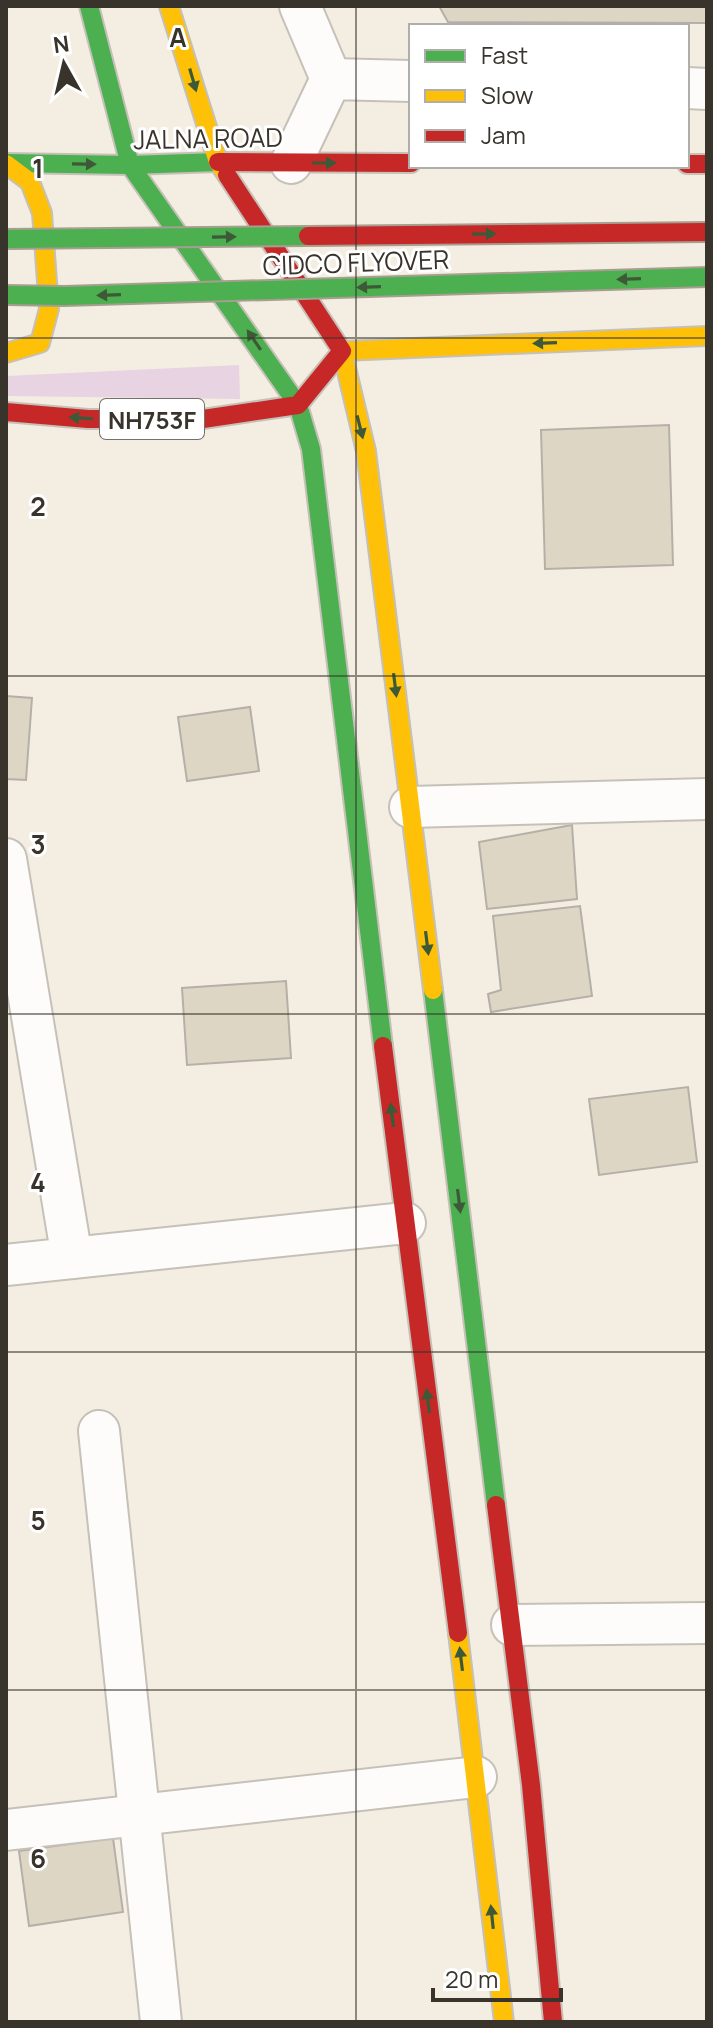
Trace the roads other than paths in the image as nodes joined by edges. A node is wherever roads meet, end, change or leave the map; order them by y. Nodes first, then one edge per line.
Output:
1 (89, 6) edge
2 (169, 6) edge
3 (300, 6) edge
4 (331, 79) junction
5 (409, 81) edge
6 (218, 162) junction
7 (291, 163) junction
8 (409, 163) edge
9 (6, 164) edge
10 (130, 165) junction
11 (707, 232) edge
12 (6, 239) edge
13 (707, 277) edge
14 (6, 295) edge
15 (707, 336) edge
16 (342, 351) junction
17 (6, 353) edge
18 (298, 405) junction
19 (6, 412) edge
20 (707, 799) edge
21 (410, 807) junction
22 (6, 859) edge
23 (405, 1223) junction
24 (72, 1258) junction
25 (6, 1265) edge
26 (99, 1431) dead end
27 (707, 1623) edge
28 (512, 1625) junction
29 (476, 1777) junction
30 (140, 1813) junction
31 (6, 1830) edge
32 (161, 2022) edge
33 (504, 2022) edge
34 (553, 2022) edge

1 - 10 main road
2 -> 6 main road
3 - 4 street
4 - 5 street
4 - 7 street
6 - 7 main road, JALNA ROAD
6 - 10 main road, JALNA ROAD
6 - 16 main road
7 -> 8 main road, JALNA ROAD
9 -> 10 main road, JALNA ROAD
9 - 17 main road
18 -> 10 main road
12 -> 11 main road, CIDCO FLYOVER, bridge
13 -> 14 main road, CIDCO FLYOVER, bridge
15 -> 16 main road
16 - 18 main road
16 -> 21 main road
18 -> 19 main road, NH753F
23 -> 18 main road
20 - 21 street
21 -> 28 main road
22 - 24 street
23 - 24 street
29 -> 23 main road
24 - 25 street
26 - 30 street
27 - 28 street
28 - 34 main road
29 - 30 street
33 -> 29 main road
30 - 31 street
30 - 32 street

